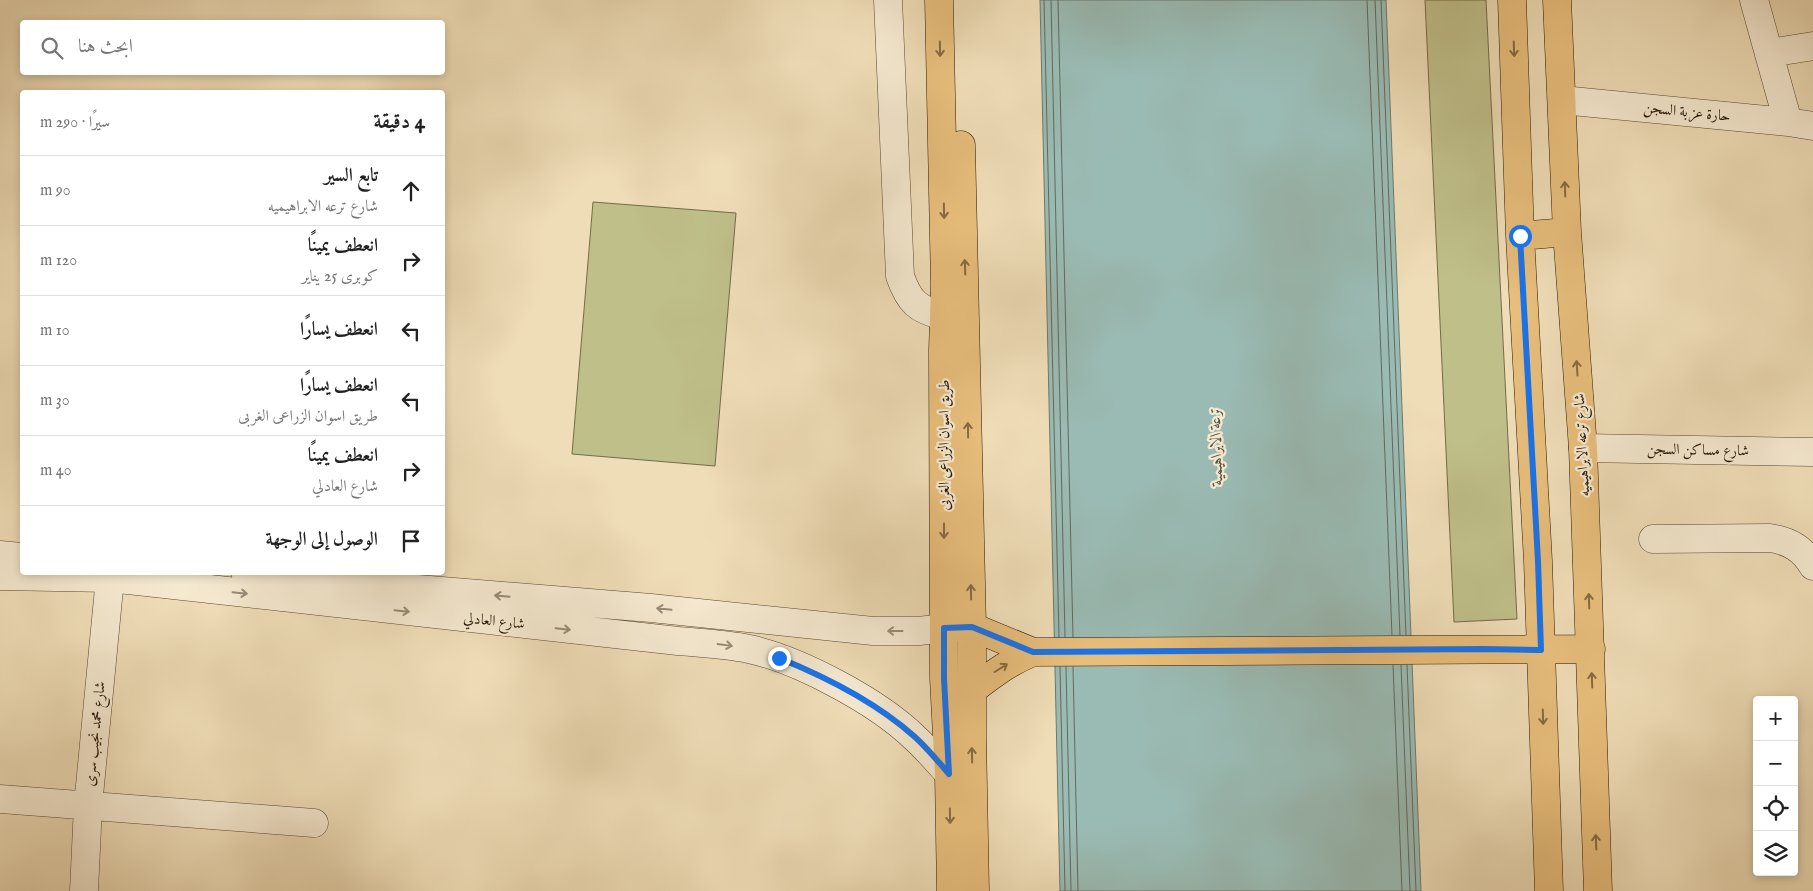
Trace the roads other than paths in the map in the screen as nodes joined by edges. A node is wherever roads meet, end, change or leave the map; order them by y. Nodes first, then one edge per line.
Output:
1 (888, 0) edge
2 (939, 0) edge
3 (957, 0) edge
4 (1512, 0) edge
5 (1557, 0) edge
6 (1754, 0) edge
7 (1813, 46) edge
8 (1769, 53) junction
9 (1562, 100) junction
10 (1800, 124) edge
11 (1566, 232) junction
12 (1520, 236) junction
13 (944, 316) junction
14 (954, 349) junction
15 (1583, 448) junction
16 (1813, 452) edge
17 (1653, 539) dead end
18 (0, 555) edge
19 (20, 557) edge
20 (1813, 566) edge
21 (250, 575) edge
22 (0, 576) edge
23 (110, 578) junction
24 (972, 627) junction
25 (944, 628) junction
26 (1591, 649) junction
27 (1541, 650) junction
28 (1033, 652) junction
29 (972, 690) junction
30 (949, 774) junction
31 (0, 799) edge
32 (88, 806) junction
33 (314, 823) dead end
34 (84, 891) edge
35 (951, 891) edge
36 (975, 891) edge
37 (1549, 891) edge
38 (1598, 891) edge

1 - 13 street
2 -> 13 main road, طريق اسوان الزراعى الغربى
14 -> 3 main road, طريق اسوان الزراعى الغربى
4 -> 12 main road
5 - 9 main road, شارع ترعه الابراهيميه
6 - 8 street
7 - 8 street
8 - 10 street
9 - 10 street, حارة عزبة السجن
11 -> 9 main road, شارع ترعه الابراهيميه
11 - 12 main road
15 -> 11 main road, شارع ترعه الابراهيميه
12 - 27 main road
13 - 14 main road, طريق اسوان الزراعى الغربى
24 -> 14 main road, طريق اسوان الزراعى الغربى
14 -> 25 main road, طريق اسوان الزراعى الغربى
15 - 16 street, شارع مساكن السجن
26 -> 15 main road, شارع ترعه الابراهيميه
17 - 20 street
18 - 19 street
25 -> 21 street, شارع العادلي
22 - 23 street, شارع العادلي
23 -> 30 street, شارع العادلي
23 - 32 street, شارع محمد نجيب سرى
24 - 25 main road
24 - 28 main road
24 - 29 main road, طريق اسوان الزراعى الغربى
25 - 30 main road, طريق اسوان الزراعى الغربى
26 - 27 main road
38 -> 26 main road, شارع ترعه الابراهيميه
27 - 28 main road
27 -> 37 main road
29 -> 28 main road
36 -> 29 main road, طريق اسوان الزراعى الغربى
30 -> 35 main road, طريق اسوان الزراعى الغربى
31 - 32 street
32 - 33 street
32 - 34 street, شارع محمد نجيب سرى

